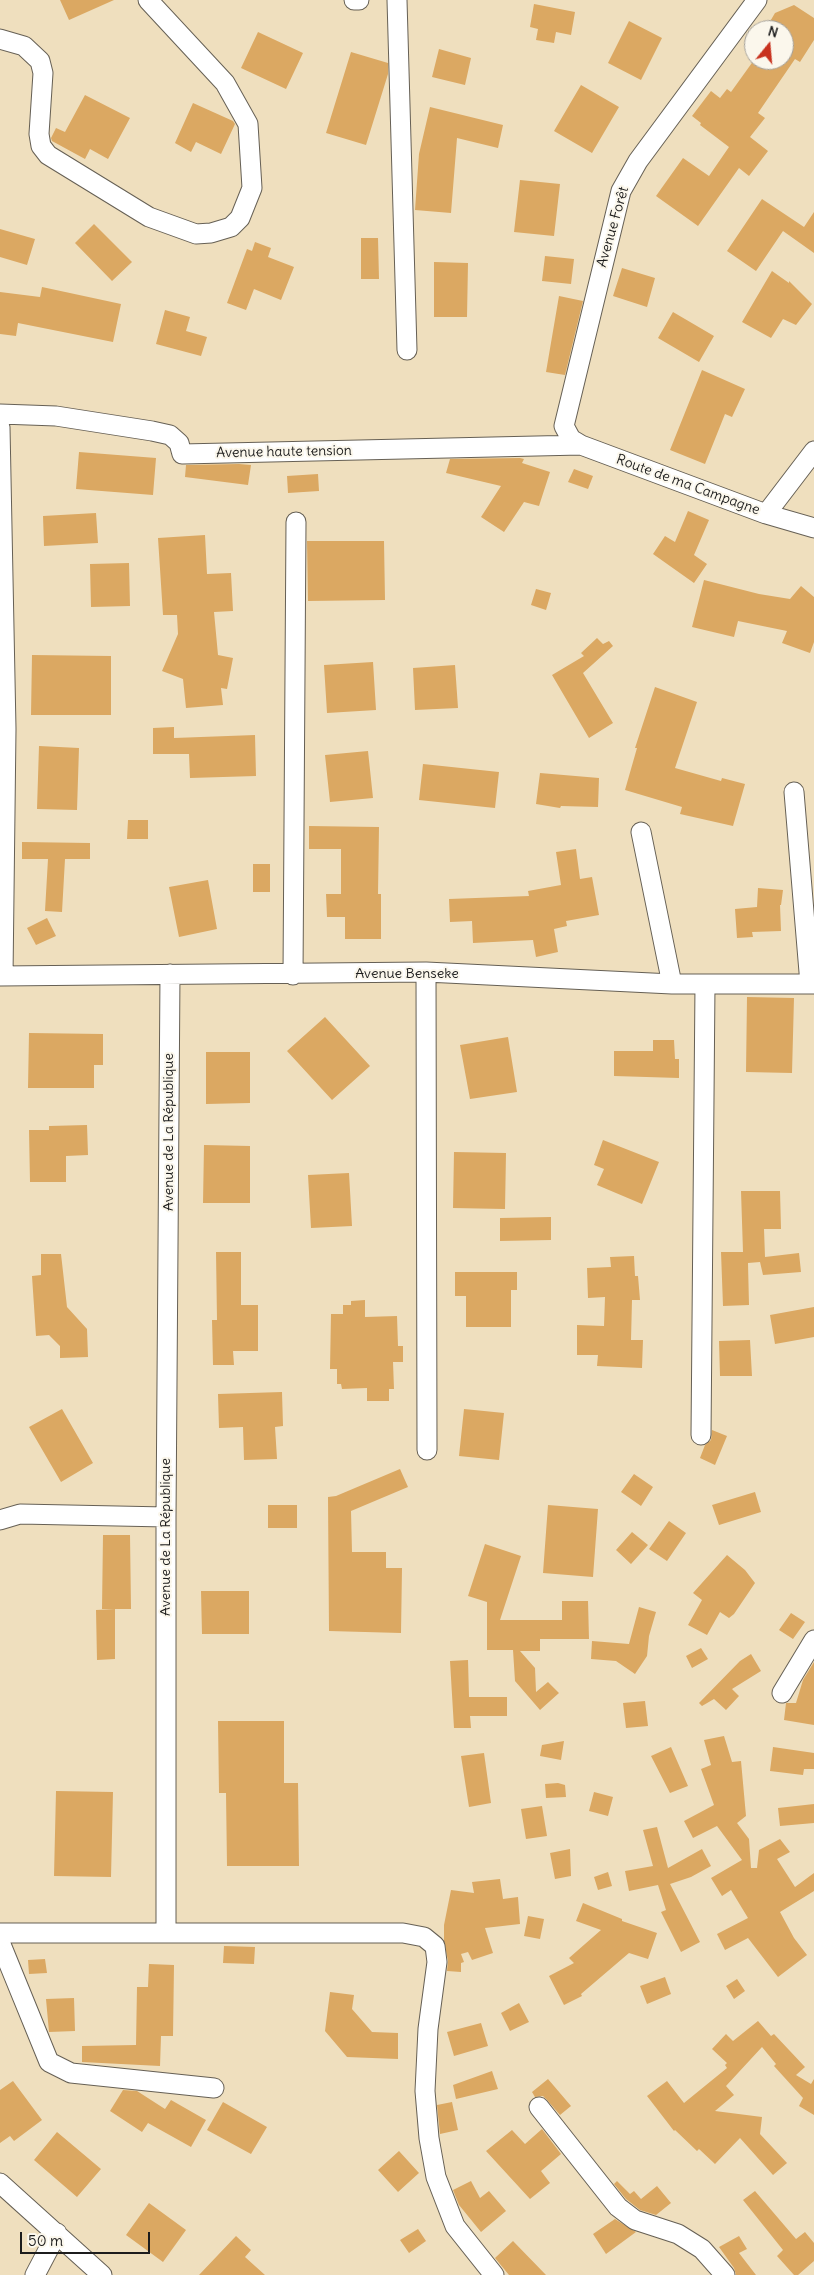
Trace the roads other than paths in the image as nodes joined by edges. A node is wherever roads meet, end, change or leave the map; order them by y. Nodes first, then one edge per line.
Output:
1 (148, 0) edge
2 (354, 0) edge
3 (359, 0) edge
4 (397, 0) edge
5 (757, 0) edge
6 (0, 39) edge
7 (407, 350) dead end
8 (0, 414) edge
9 (0, 427) edge
10 (566, 433) joint
11 (581, 445) junction
12 (814, 451) edge
13 (766, 514) junction
14 (296, 522) dead end
15 (814, 528) edge
16 (3, 728) edge
17 (794, 792) dead end
18 (641, 832) dead end
19 (426, 972) junction
20 (170, 974) junction
21 (293, 975) junction
22 (1, 976) edge
23 (672, 984) junction
24 (812, 984) edge
25 (704, 985) junction
26 (700, 1435) dead end
27 (427, 1450) dead end
28 (166, 1517) junction
29 (0, 1520) edge
30 (814, 1640) edge
31 (782, 1693) dead end
32 (166, 1932) junction
33 (0, 1933) edge
34 (0, 1942) edge
35 (214, 2088) dead end
36 (539, 2107) dead end
37 (0, 2183) edge
38 (57, 2233) junction
39 (35, 2275) edge
40 (102, 2275) edge
41 (494, 2275) edge
42 (725, 2275) edge

1 - 6 street
2 - 3 street
4 - 7 street
5 - 10 street, Avenue Forêt
8 - 11 street, Avenue haute tension
9 - 16 street
10 - 11 street, Route de ma Campagne
11 - 13 street, Route de ma Campagne
12 - 13 street
13 - 15 street, Route de ma Campagne
14 - 21 street
16 - 22 street
17 - 24 street
18 - 23 street
19 - 21 street, Avenue Benseke
19 - 23 street, Avenue Benseke
19 - 27 street
20 - 21 street, Avenue Benseke
20 - 22 street, Avenue Benseke
20 - 28 street, Avenue de La République
23 - 25 street, Avenue Benseke
24 - 25 street, Avenue Benseke
25 - 26 street
28 - 29 street
28 - 32 street, Avenue de La République
30 - 31 street
32 - 33 street
32 - 41 street
34 - 35 street
36 - 42 street
37 - 38 street
38 - 39 street
38 - 40 street

